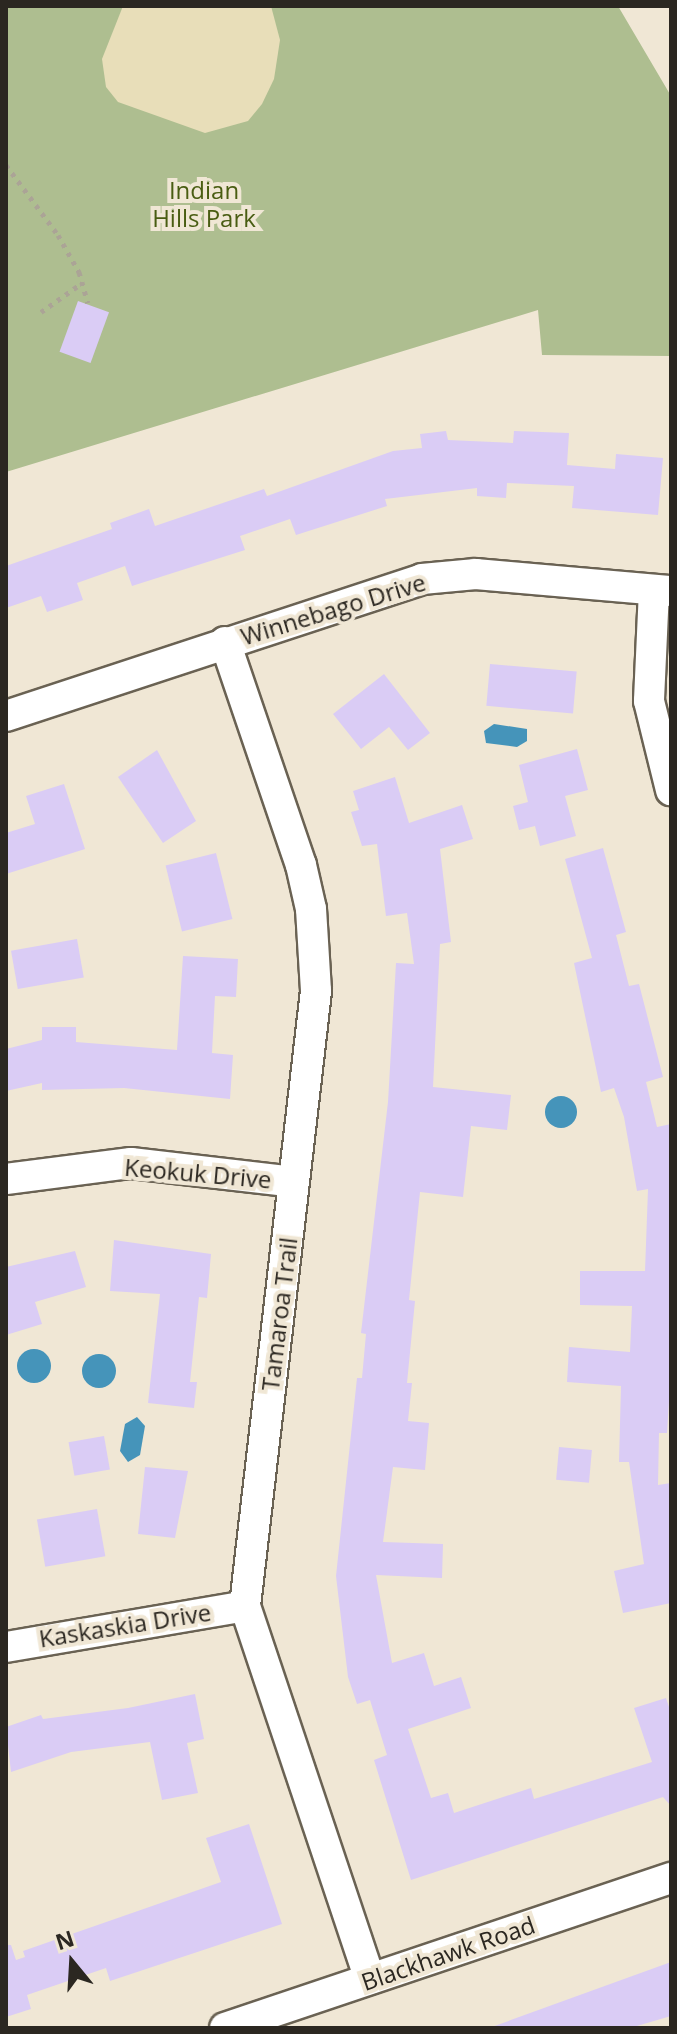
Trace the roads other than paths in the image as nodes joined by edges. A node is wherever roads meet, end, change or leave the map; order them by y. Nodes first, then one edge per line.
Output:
1 (662, 590) edge
2 (225, 642) junction
3 (6, 716) edge
4 (671, 790) edge
5 (6, 1179) edge
6 (294, 1182) junction
7 (245, 1606) junction
8 (6, 1647) edge
9 (671, 1878) edge
10 (370, 1979) junction
11 (225, 2028) edge

1 - 2 street, Winnebago Drive
1 - 4 street
2 - 3 street, Winnebago Drive
2 - 6 street, Tamaroa Trail
5 - 6 street, Keokuk Drive
6 - 7 street, Tamaroa Trail
7 - 8 street, Kaskaskia Drive
7 - 10 street, Tamaroa Trail
9 - 10 street, Blackhawk Road
10 - 11 street, Blackhawk Road

